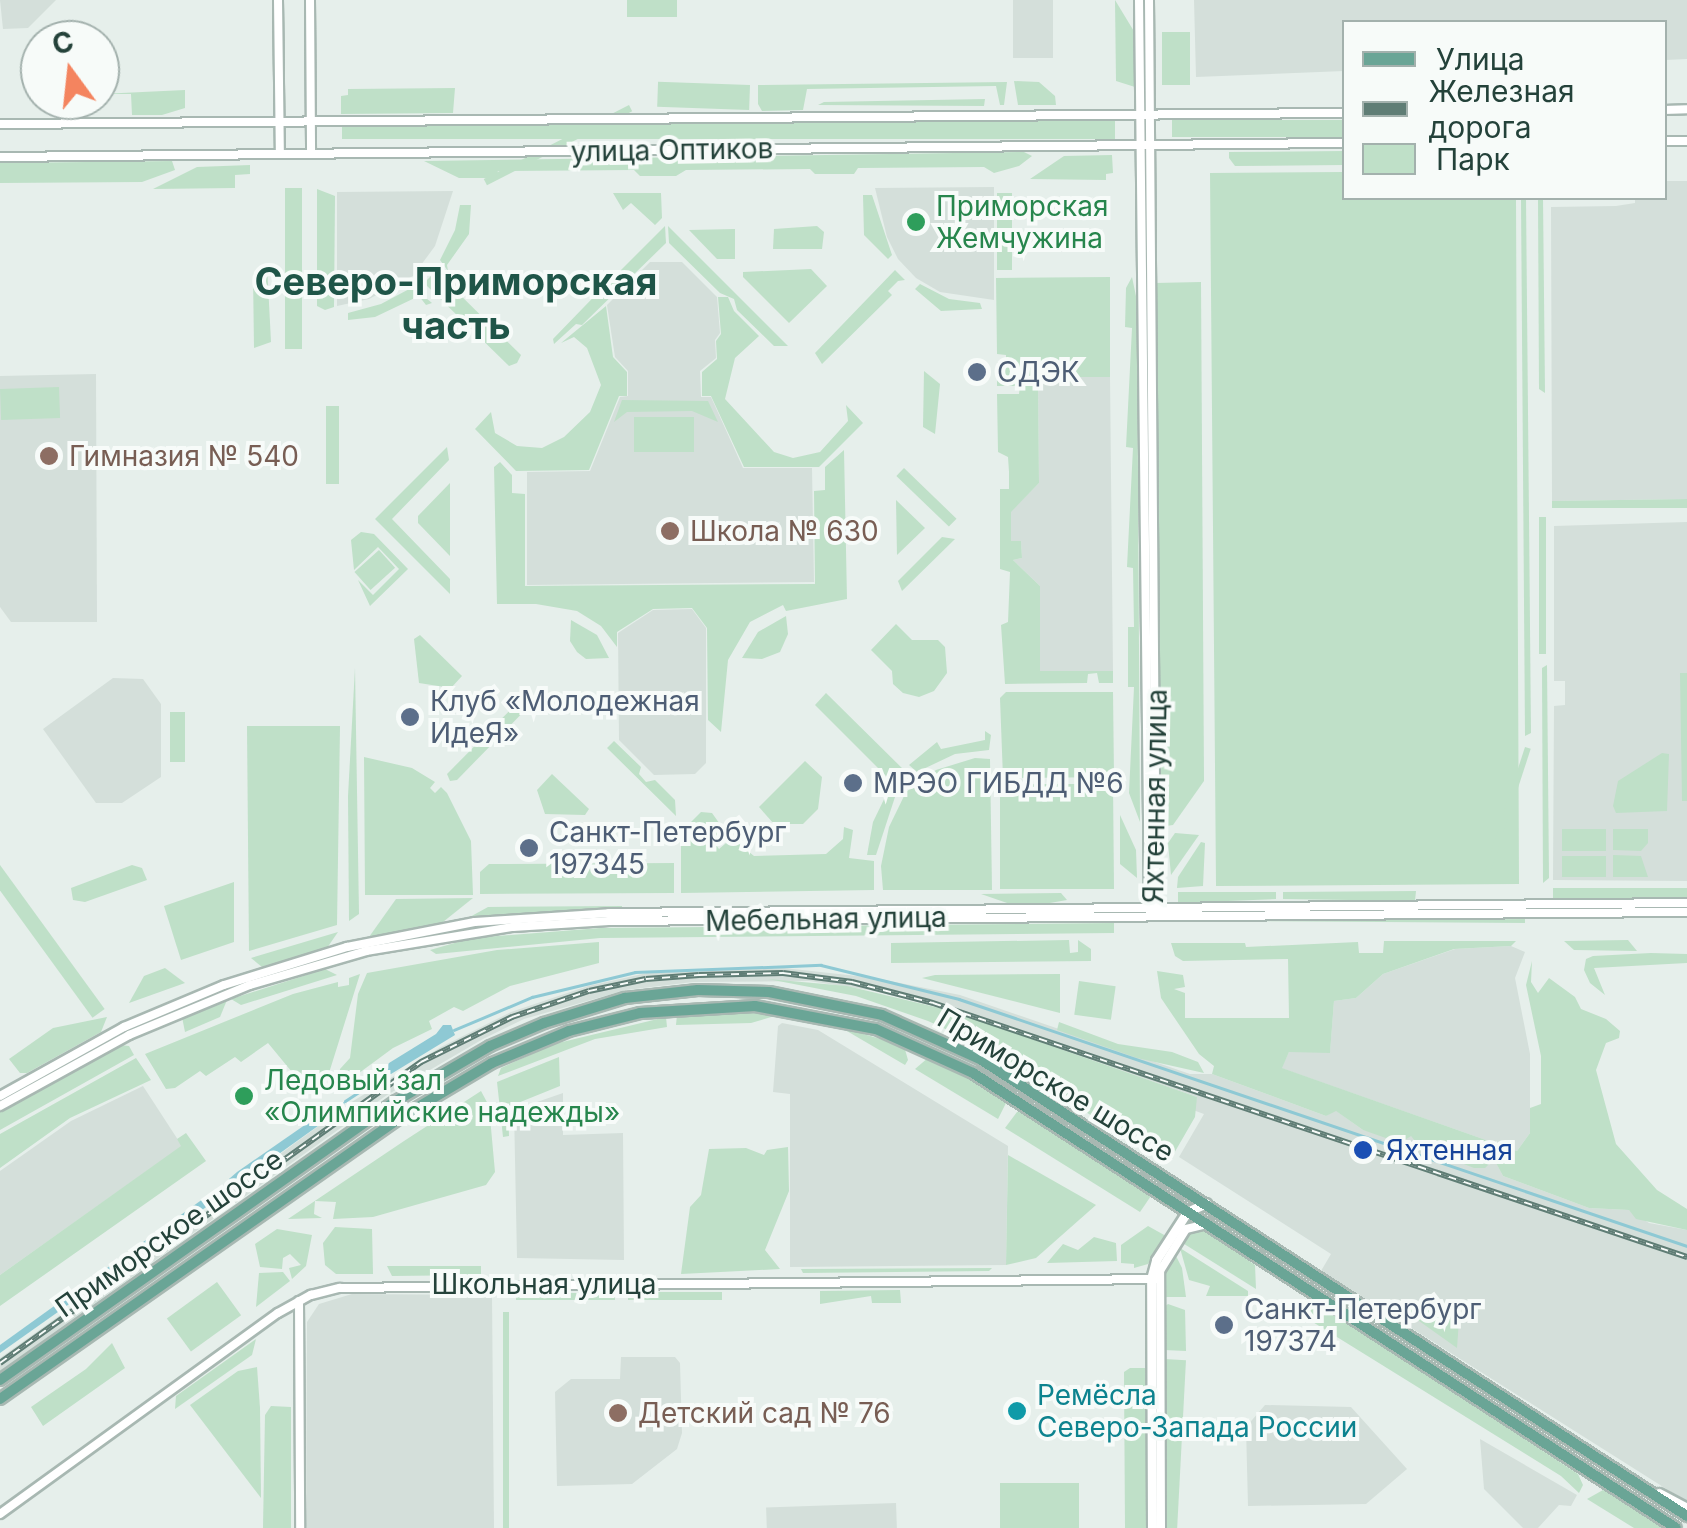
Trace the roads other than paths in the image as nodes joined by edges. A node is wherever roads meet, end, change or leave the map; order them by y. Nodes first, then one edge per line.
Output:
1 (278, 0) edge
2 (310, 0) edge
3 (1139, 0) edge
4 (1149, 0) edge
5 (1342, 113) edge
6 (1145, 114) junction
7 (280, 121) junction
8 (311, 121) junction
9 (0, 124) edge
10 (1342, 144) edge
11 (1145, 145) junction
12 (280, 154) junction
13 (311, 154) junction
14 (0, 158) edge
15 (1687, 903) edge
16 (1154, 911) junction
17 (1687, 912) edge
18 (0, 1096) edge
19 (0, 1106) edge
20 (1209, 1204) junction
21 (1187, 1212) junction
22 (1208, 1226) junction
23 (1155, 1279) junction
24 (299, 1301) junction
25 (0, 1380) edge
26 (0, 1399) edge
27 (1634, 1482) junction
28 (1687, 1508) edge
29 (0, 1514) edge
30 (1687, 1516) edge
31 (300, 1528) edge
32 (1152, 1528) edge
33 (1161, 1528) edge
34 (1676, 1528) edge

1 - 7 street
2 - 8 street
3 - 6 street, Яхтенная улица
4 - 6 street, Яхтенная улица
5 - 6 street, улица Оптиков
6 - 8 street, улица Оптиков
6 - 11 street, Яхтенная улица
7 - 8 street, улица Оптиков
7 - 9 street, улица Оптиков
7 - 12 street
8 - 13 street
10 - 11 street, улица Оптиков
11 - 13 street, улица Оптиков
11 - 16 street, Яхтенная улица
12 - 13 street, улица Оптиков
12 - 14 street, улица Оптиков
15 - 16 street, Мебельная улица
16 - 17 street, Мебельная улица
16 - 18 street, Мебельная улица
16 - 19 street, Мебельная улица
20 - 21 main road
20 - 25 main road, Приморское шоссе
20 - 27 main road, Приморское шоссе
21 - 22 main road, Приморское шоссе
21 - 23 main road
21 - 26 main road, Приморское шоссе
22 - 23 street
22 - 34 main road, Приморское шоссе
23 - 24 street, Школьная улица
23 - 32 main road
23 - 33 street
24 - 29 street, Школьная улица
24 - 31 street
27 - 28 main road
27 - 30 main road, Приморское шоссе

